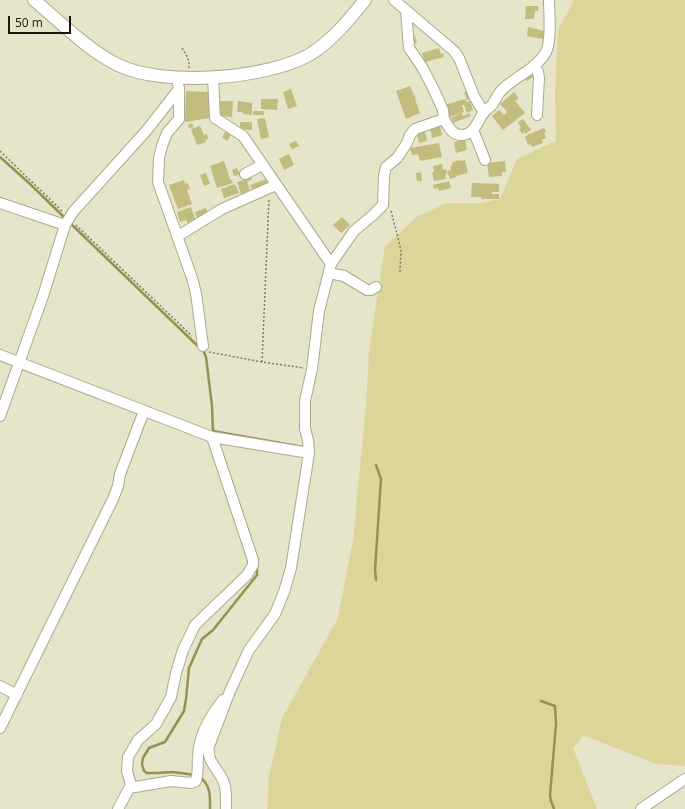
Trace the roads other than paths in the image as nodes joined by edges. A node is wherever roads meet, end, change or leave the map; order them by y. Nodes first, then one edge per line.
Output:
1 (34, 0) edge
2 (366, 0) edge
3 (394, 0) edge
4 (549, 0) edge
5 (406, 10) junction
6 (532, 66) junction
7 (213, 77) junction
8 (181, 82) junction
9 (484, 113) junction
10 (537, 115) dead end
11 (444, 119) junction
12 (473, 130) junction
13 (485, 160) dead end
14 (262, 165) junction
15 (245, 174) dead end
16 (274, 186) junction
17 (0, 203) edge
18 (67, 221) junction
19 (178, 236) junction
20 (330, 268) junction
21 (376, 287) dead end
22 (203, 346) road end
23 (0, 355) edge
24 (20, 362) junction
25 (144, 411) junction
26 (0, 416) edge
27 (212, 437) junction
28 (309, 453) junction
29 (0, 686) edge
30 (230, 691) junction
31 (16, 695) junction
32 (0, 728) edge
33 (685, 779) edge
34 (131, 785) junction
35 (118, 809) edge
36 (226, 809) edge
37 (641, 809) edge

1 - 8 main road
2 - 7 main road
3 - 5 street
4 - 6 street
5 - 9 street
5 - 11 street
6 - 9 street
6 - 10 street
7 - 8 main road
7 - 14 street
8 - 18 street
8 - 19 street
9 - 12 street
11 - 12 street
11 - 20 street
12 - 13 street
14 - 15 street
14 - 16 street
16 - 19 street
16 - 20 street
17 - 18 street
18 - 24 street
19 - 22 street
20 - 21 street
20 - 28 street
23 - 24 street
24 - 25 street
24 - 26 street
25 - 27 street
25 - 31 street
27 - 28 street
27 - 34 street
28 - 30 street
29 - 31 street
30 - 34 street
30 - 36 street
31 - 32 street
33 - 37 street
34 - 35 street

